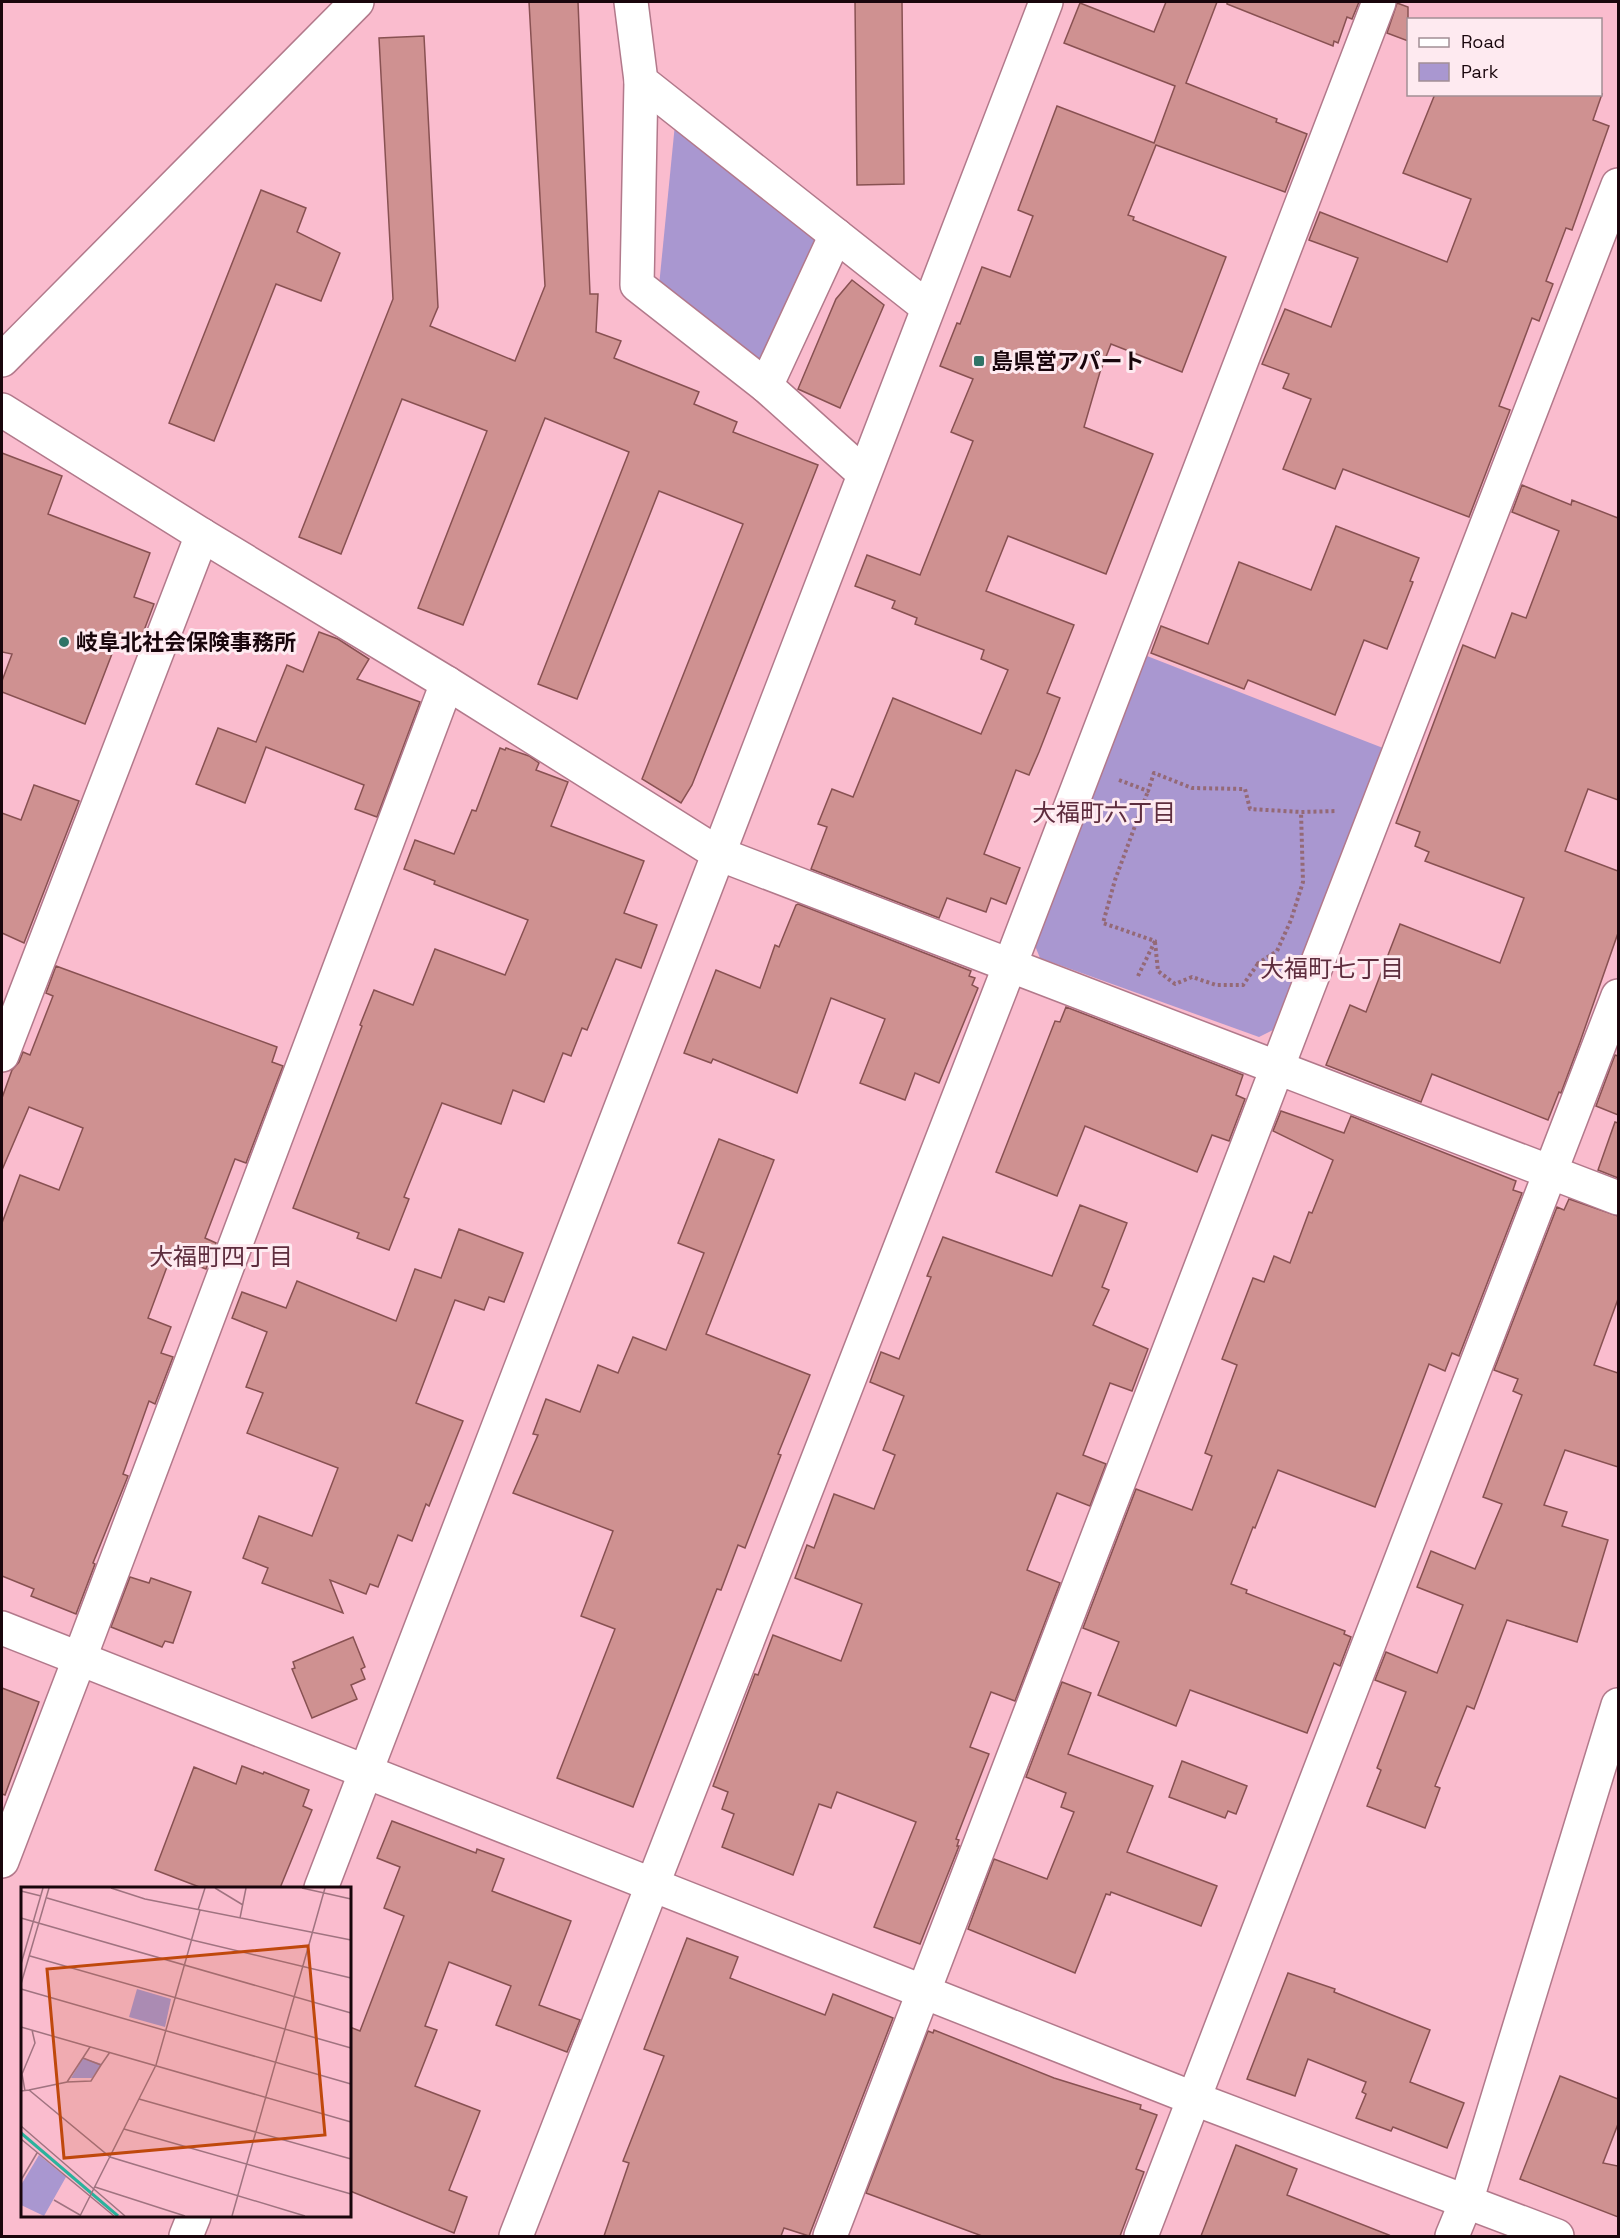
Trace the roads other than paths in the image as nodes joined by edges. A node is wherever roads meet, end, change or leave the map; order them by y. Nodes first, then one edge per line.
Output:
1 (357, 2) edge
2 (631, 2) edge
3 (1046, 2) edge
4 (1379, 2) edge
5 (641, 81) junction
6 (1618, 185) edge
7 (836, 235) junction
8 (927, 307) junction
9 (2, 360) edge
10 (766, 386) junction
11 (2, 410) edge
12 (863, 473) junction
13 (202, 535) junction
14 (447, 683) junction
15 (720, 854) junction
16 (1010, 965) junction
17 (1618, 996) edge
18 (2, 1055) edge
19 (1277, 1067) junction
20 (1551, 1172) junction
21 (1618, 1198) edge
22 (2, 1628) edge
23 (79, 1660) junction
24 (1618, 1705) edge
25 (366, 1771) junction
26 (2, 1861) edge
27 (653, 1884) junction
28 (321, 1887) edge
29 (925, 1991) junction
30 (1195, 2099) junction
31 (1466, 2202) junction
32 (194, 2217) edge
33 (186, 2236) edge
34 (516, 2236) edge
35 (830, 2236) edge
36 (1142, 2236) edge
37 (1452, 2236) edge
38 (1557, 2236) edge

1 - 9 street
2 - 5 street
3 - 8 street
4 - 16 street
5 - 7 street
5 - 10 street
6 - 19 street
7 - 8 street
7 - 10 street
8 - 12 street
10 - 12 street
11 - 13 street
12 - 15 street
13 - 14 street
13 - 18 street
14 - 15 street
14 - 23 street
15 - 16 street
15 - 25 street
16 - 19 street
16 - 27 street
17 - 20 street
19 - 20 street
19 - 29 street
20 - 21 street
20 - 30 street
22 - 23 street
23 - 25 street
23 - 26 street
24 - 31 street
25 - 27 street
25 - 28 street
27 - 29 street
27 - 34 street
29 - 30 street
29 - 35 street
30 - 31 street
30 - 36 street
31 - 37 street
31 - 38 street
32 - 33 street

